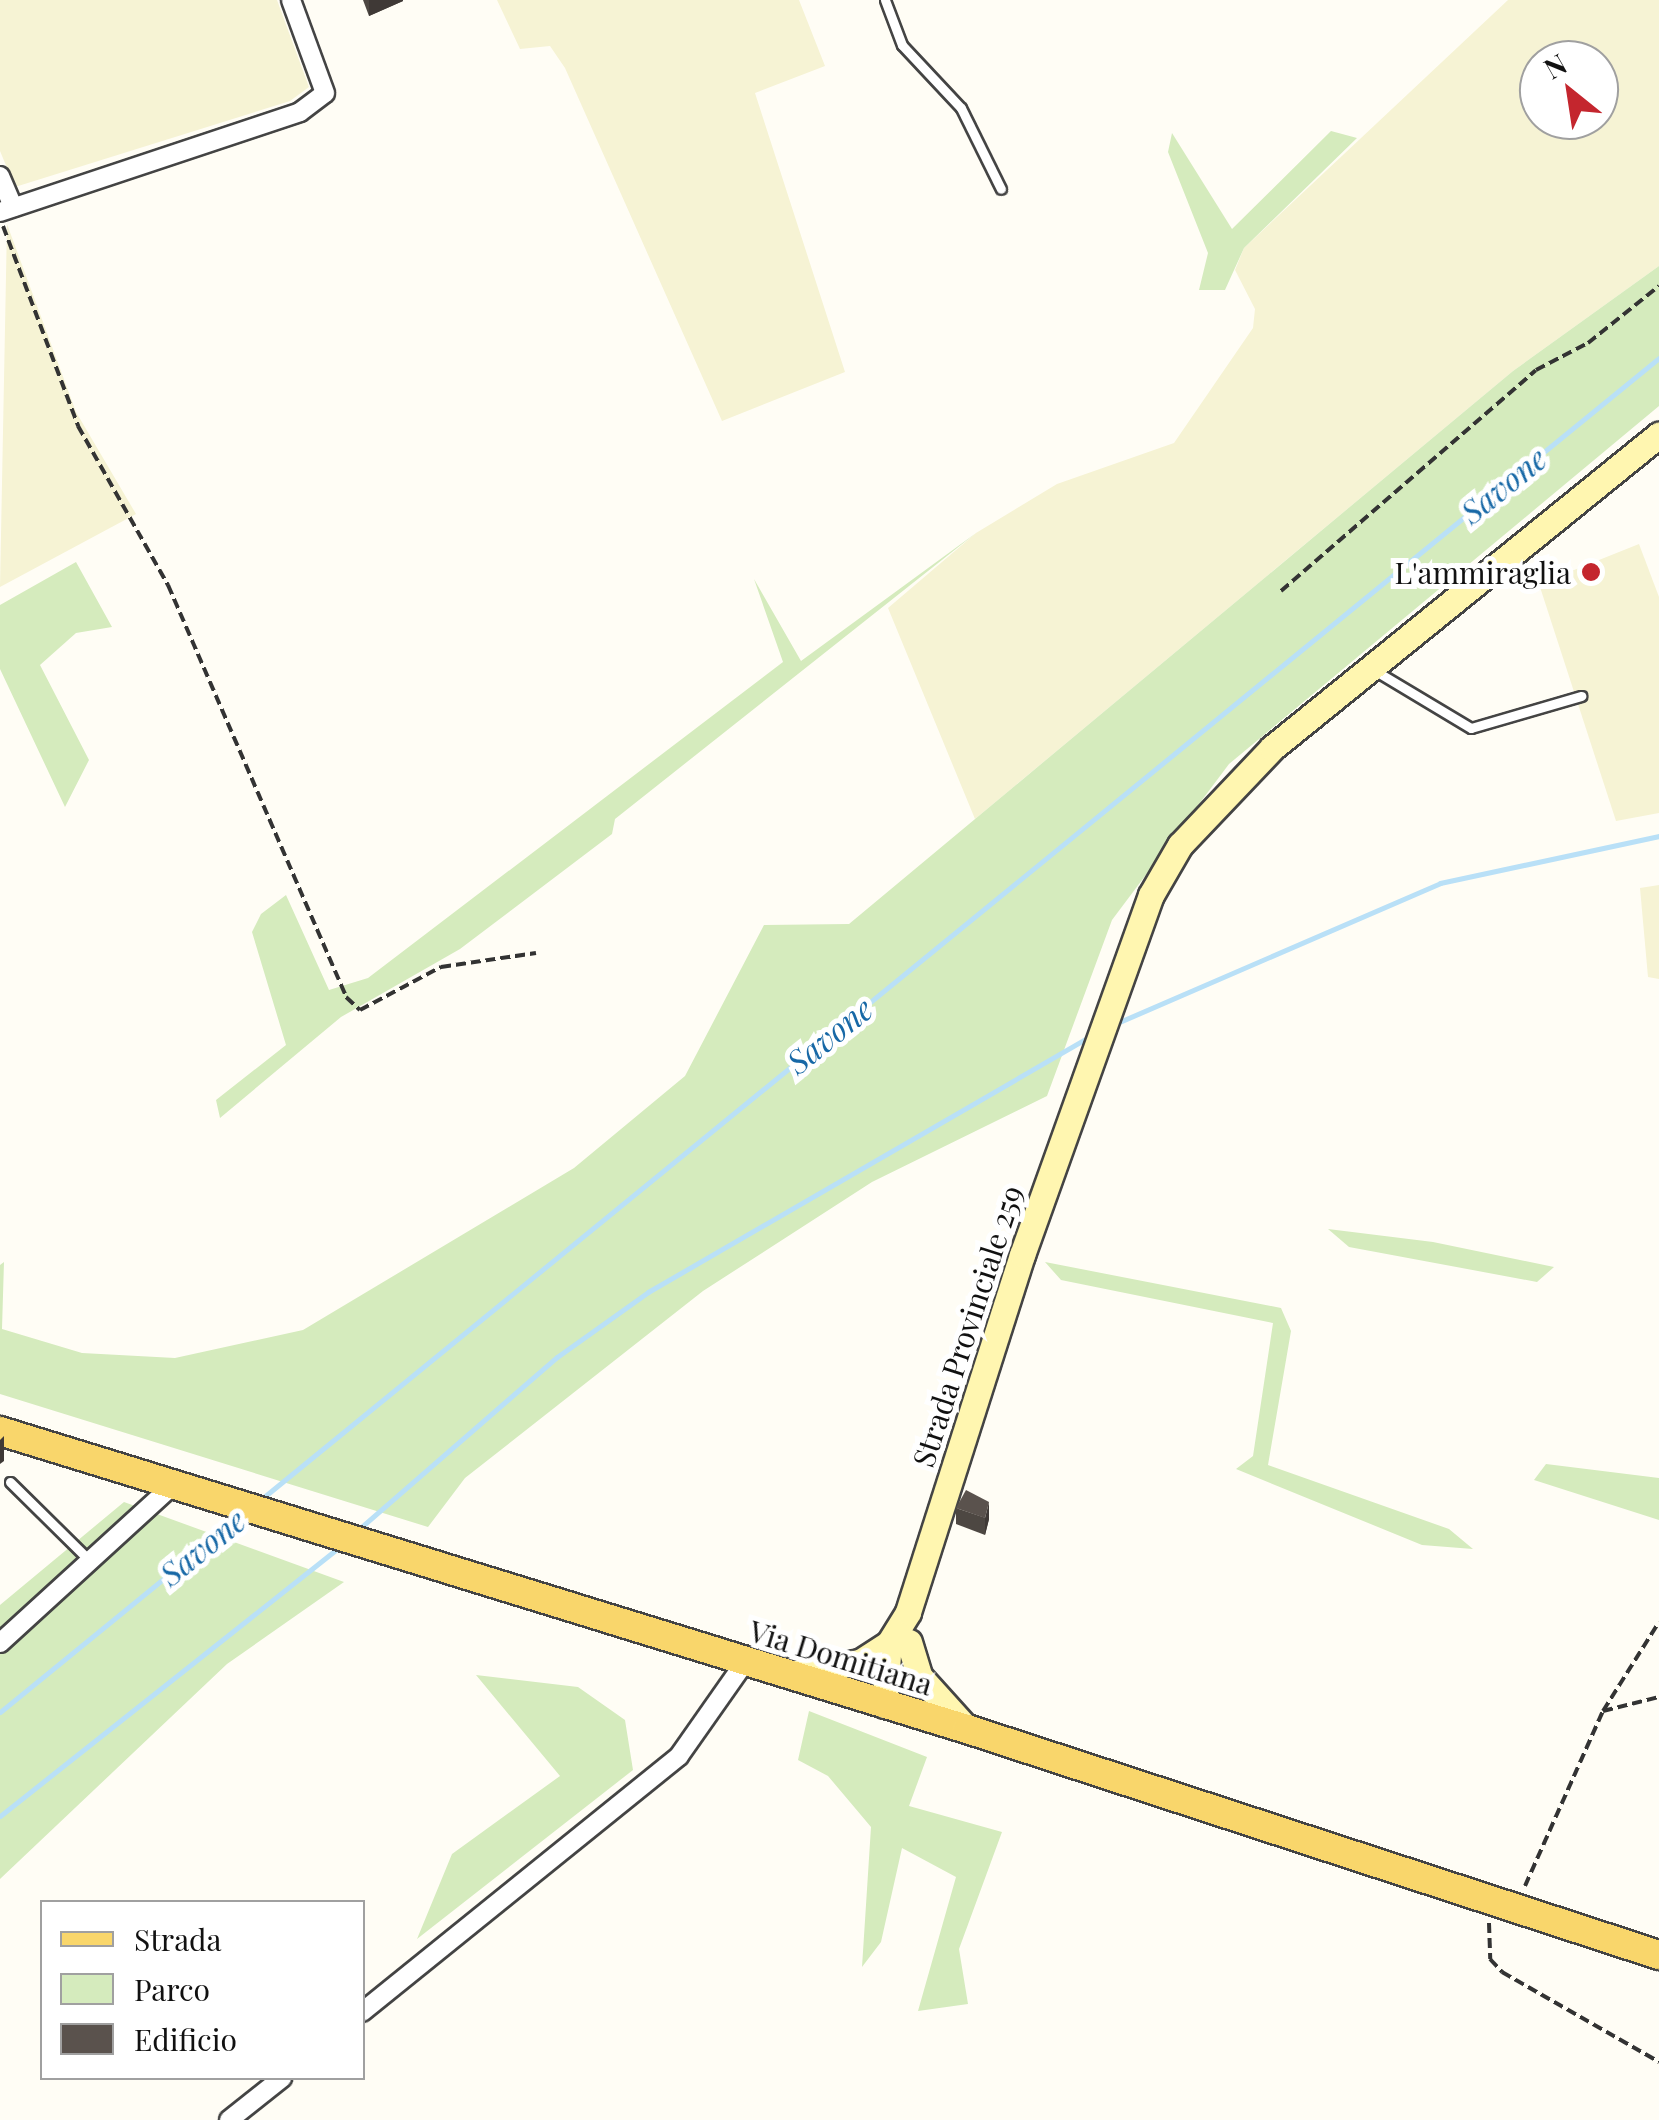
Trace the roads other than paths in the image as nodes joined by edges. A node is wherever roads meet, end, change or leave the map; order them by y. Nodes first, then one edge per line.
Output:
1 (291, 0) edge
2 (885, 0) edge
3 (0, 176) edge
4 (1001, 189) dead end
5 (4, 212) edge
6 (1659, 435) edge
7 (1372, 669) junction
8 (1581, 696) dead end
9 (0, 1430) edge
10 (10, 1482) dead end
11 (182, 1489) junction
12 (94, 1565) junction
13 (899, 1642) junction
14 (0, 1643) edge
15 (745, 1662) junction
16 (784, 1674) junction
17 (884, 1705) junction
18 (966, 1728) junction
19 (1659, 1956) edge
20 (365, 2010) edge
21 (280, 2080) edge
22 (230, 2120) edge

1 - 5 street
2 - 4 lane
3 - 5 street
6 - 7 street
7 - 8 lane
7 - 13 street, Strada Provinciale 259
9 - 11 main road, Via Domitiana
10 - 12 lane
11 - 12 street
11 - 15 main road, Via Domitiana
12 - 14 street
13 - 16 street
13 - 17 street, Strada Provinciale 259
13 - 18 street
15 - 16 main road, Via Domitiana
15 - 20 street
16 - 17 main road, Via Domitiana
17 - 18 main road, Via Domitiana
18 - 19 main road, Via Domitiana
21 - 22 street

